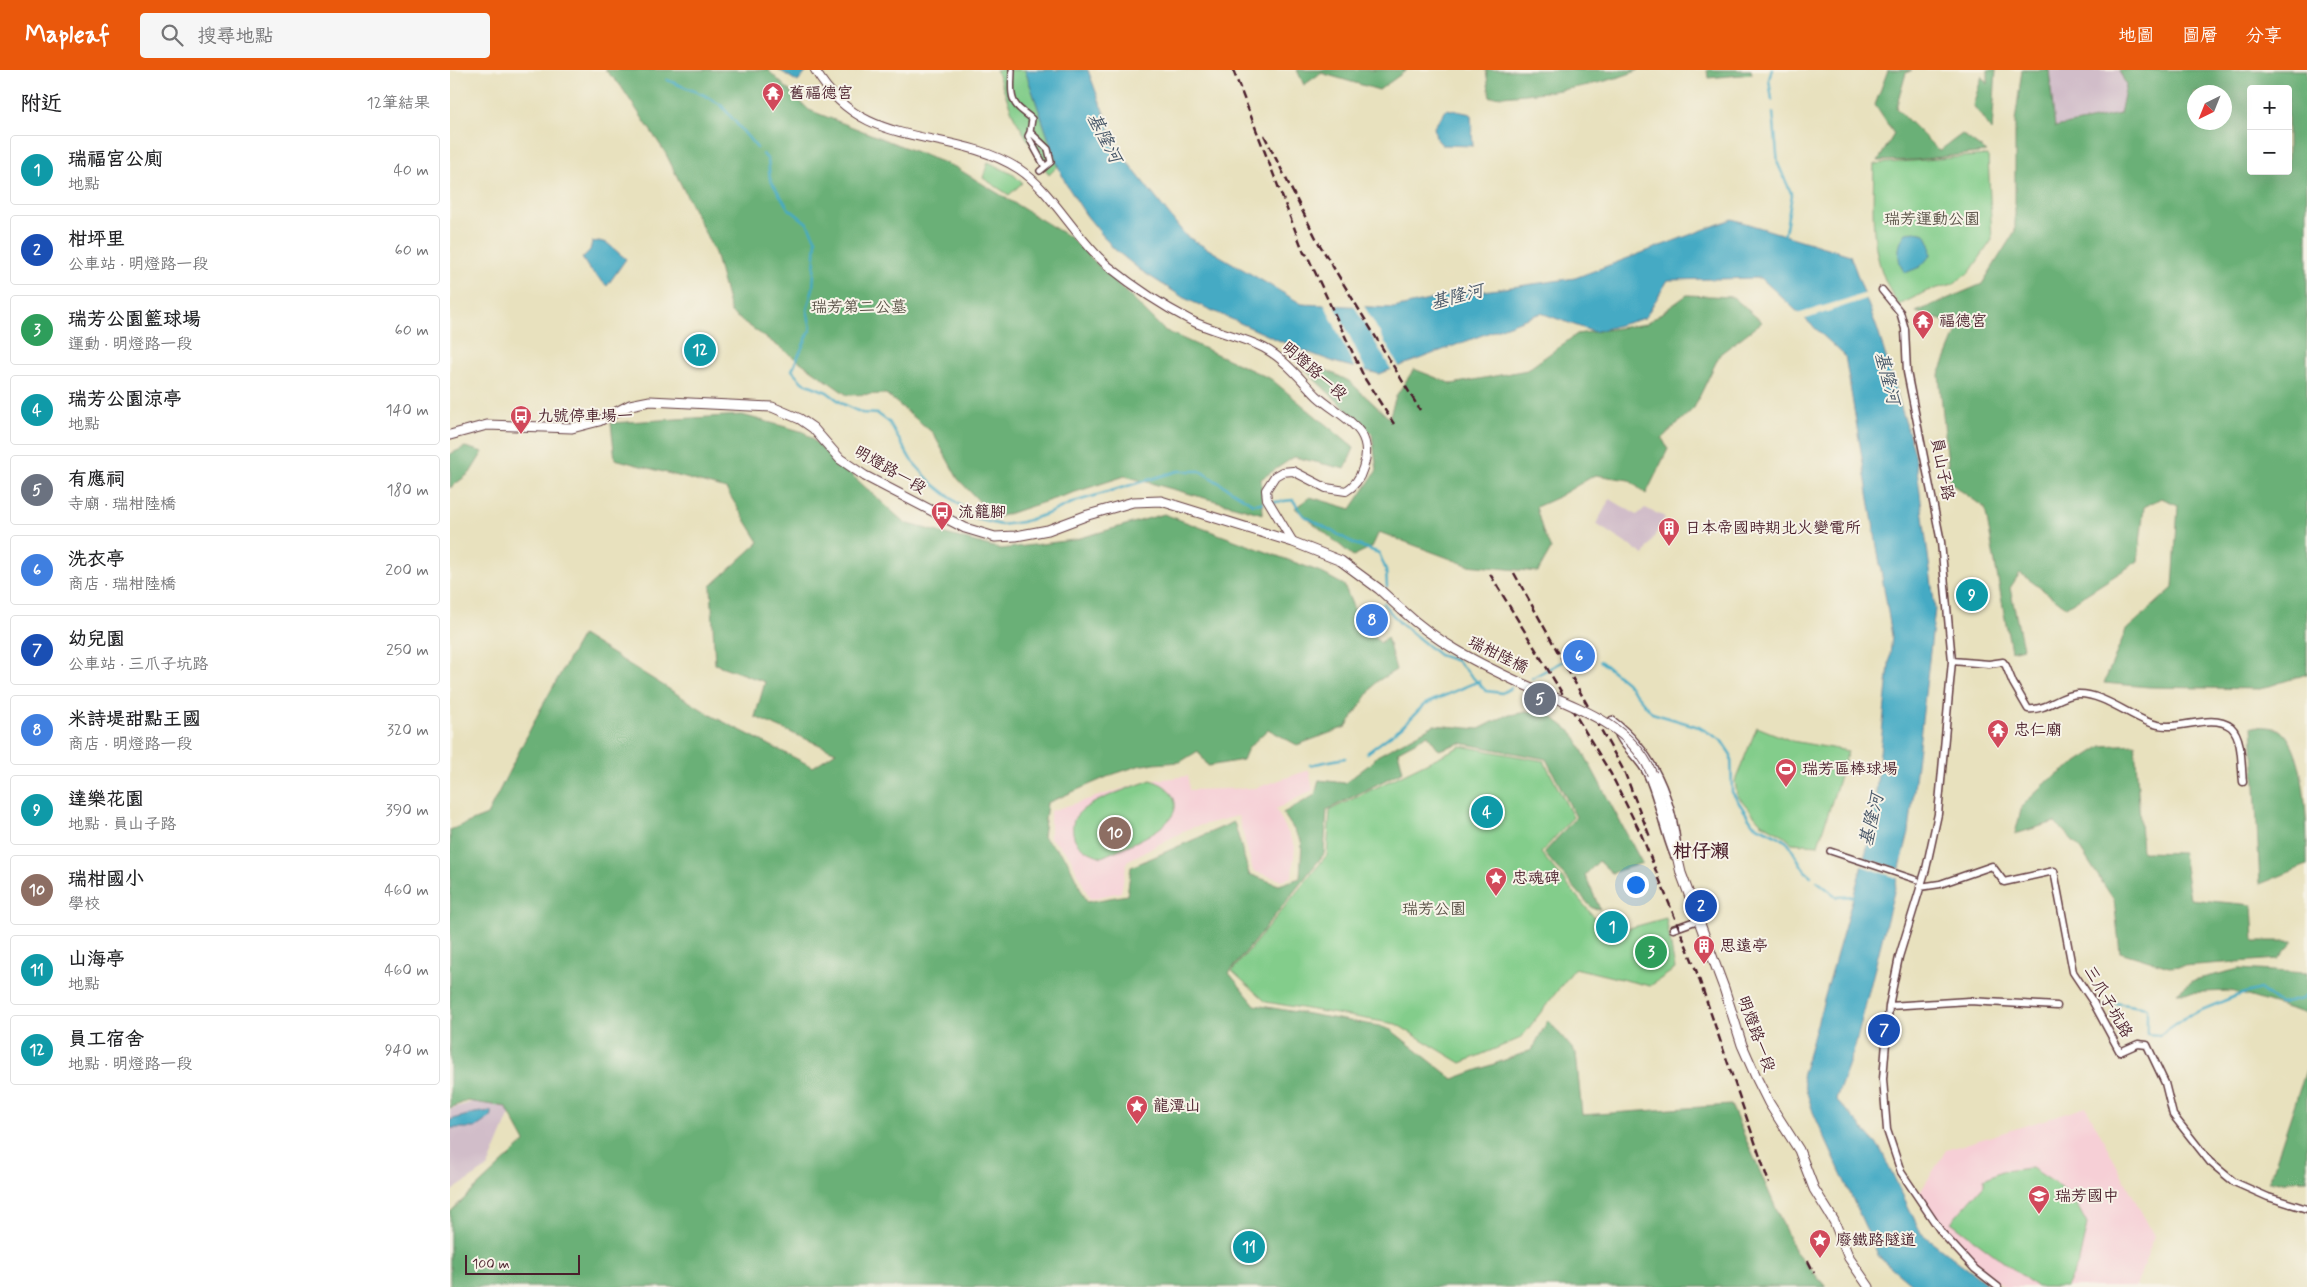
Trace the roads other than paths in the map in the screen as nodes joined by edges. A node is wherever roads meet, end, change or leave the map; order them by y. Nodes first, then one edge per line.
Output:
1 (815, 70) edge
2 (1012, 70) edge
3 (1030, 132) junction
4 (1882, 290) dead end
5 (450, 435) edge
6 (1294, 542) junction
7 (1402, 610) joint
8 (1952, 661) junction
9 (1540, 685) dead end
10 (1537, 695) dead end
11 (1652, 774) joint
12 (2242, 782) dead end
13 (1830, 851) dead end
14 (1681, 873) junction
15 (1919, 884) junction
16 (1698, 920) junction
17 (1673, 929) dead end
18 (1889, 1006) junction
19 (2057, 1006) dead end
20 (2307, 1209) edge
21 (1869, 1287) edge
22 (1998, 1287) edge

1 - 6 street, 明燈路一段
2 - 3 street
3 - 3 street
4 - 8 street, 員山子路
5 - 6 main road, 明燈路一段
6 - 7 main road, 明燈路一段
7 - 11 main road, 瑞柑陸橋, bridge
8 - 12 street
8 - 15 street
9 - 10 street
11 - 14 main road, 明燈路一段
13 - 15 street
14 - 14 street
14 - 16 main road, 明燈路一段
15 - 18 street
15 - 20 street, 三爪子坑路
16 - 17 street
16 - 21 main road, 明燈路一段
18 - 19 street
18 - 22 street

